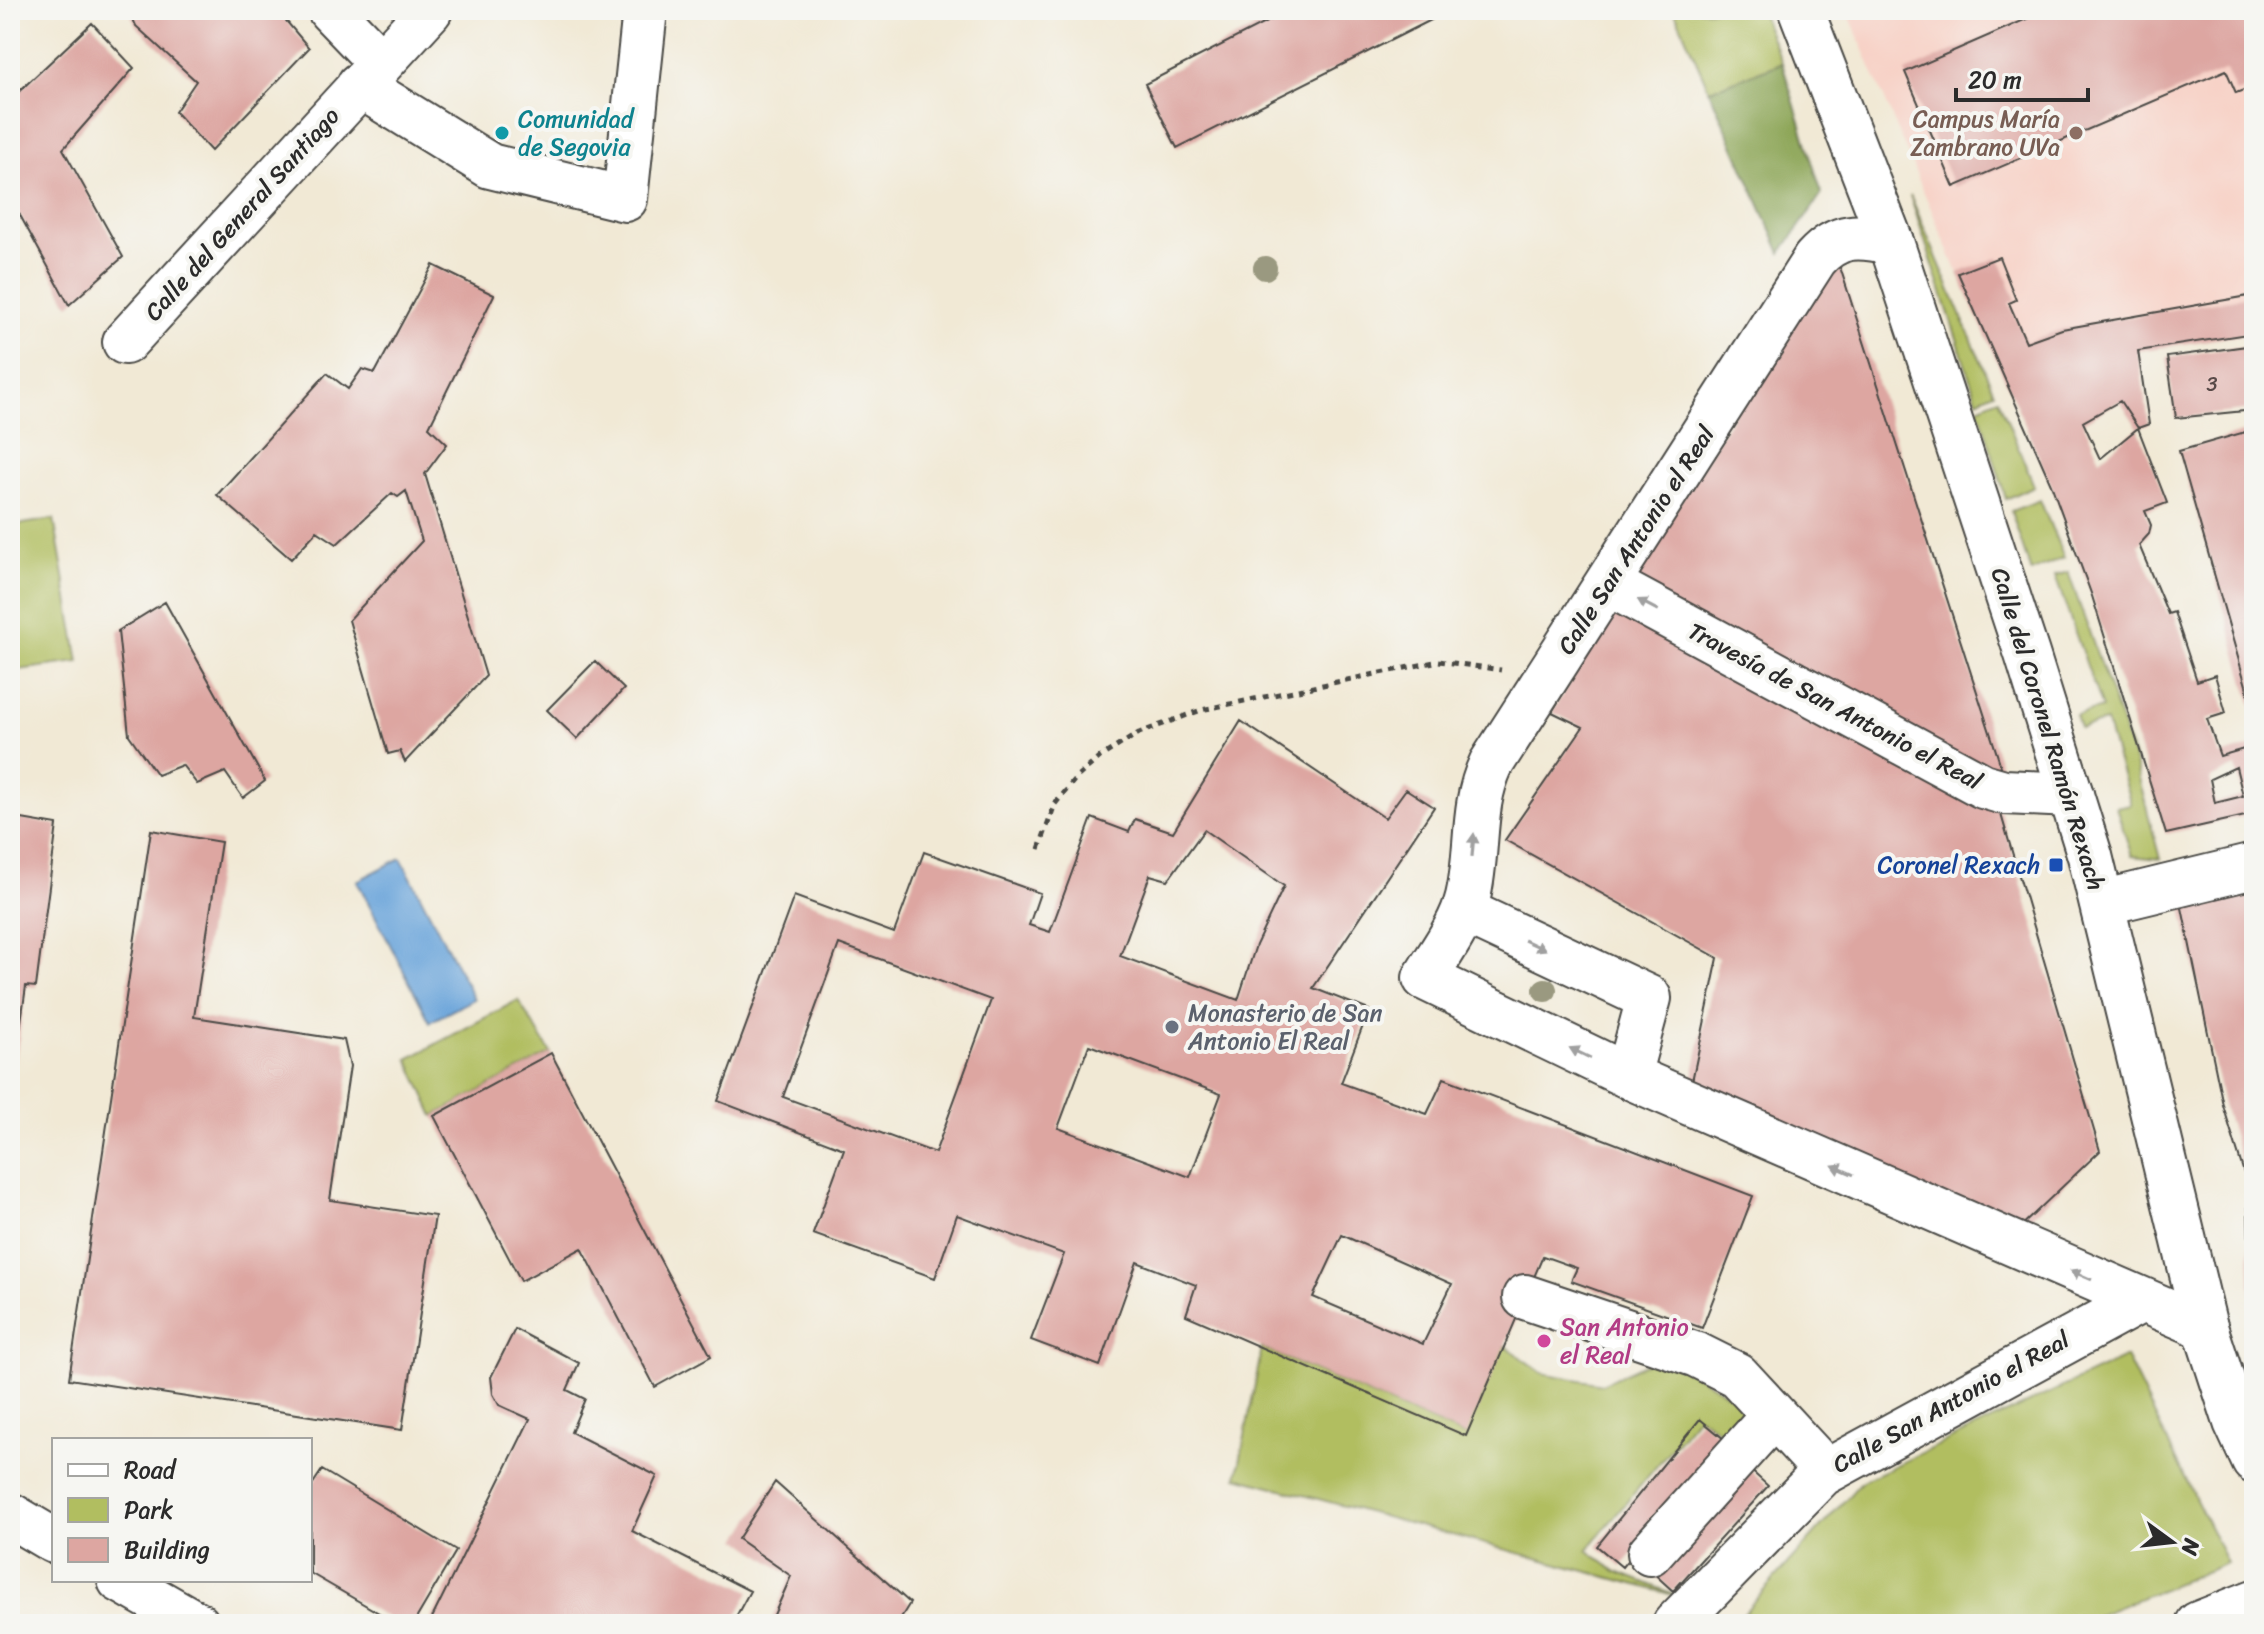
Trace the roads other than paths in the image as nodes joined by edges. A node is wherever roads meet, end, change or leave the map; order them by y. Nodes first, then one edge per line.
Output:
1 (330, 10) edge
2 (430, 10) edge
3 (645, 10) edge
4 (1801, 10) edge
5 (370, 74) junction
6 (1891, 242) junction
7 (125, 342) dead end
8 (1609, 584) junction
9 (2071, 795) junction
10 (2254, 866) edge
11 (2102, 903) junction
12 (1464, 911) junction
13 (1628, 1076) junction
14 (1525, 1297) dead end
15 (2140, 1301) junction
16 (2205, 1327) junction
17 (1774, 1415) junction
18 (2254, 1461) edge
19 (1822, 1474) junction
20 (10, 1515) edge
21 (52, 1540) edge
22 (1650, 1553) dead end
23 (124, 1582) edge
24 (2254, 1602) edge
25 (197, 1624) edge
26 (1675, 1624) edge
27 (2198, 1624) edge

1 - 5 street
2 - 5 street, Calle del General Santiago
3 - 5 street, Calle del General Santiago
4 - 6 street, Calle del Coronel Ramón Rexach
5 - 7 street, Calle del General Santiago
6 - 8 street, Calle San Antonio el Real
6 - 9 street, Calle del Coronel Ramón Rexach
9 -> 8 street, Travesía de San Antonio el Real
12 -> 8 street, Calle San Antonio el Real
9 - 11 street, Calle del Coronel Ramón Rexach
10 - 11 street
11 - 16 street, Calle del Coronel Ramón Rexach
12 -> 13 street
13 -> 12 street, Calle San Antonio el Real
15 -> 13 street, Calle San Antonio el Real
14 - 17 street
15 - 16 street, Calle San Antonio el Real
15 - 19 street, Calle San Antonio el Real
16 - 18 street, Calle del Coronel Ramón Rexach
17 - 19 street
17 - 22 street
19 - 26 street, Calle San Antonio el Real
20 - 21 street
23 - 25 street
24 - 27 street

